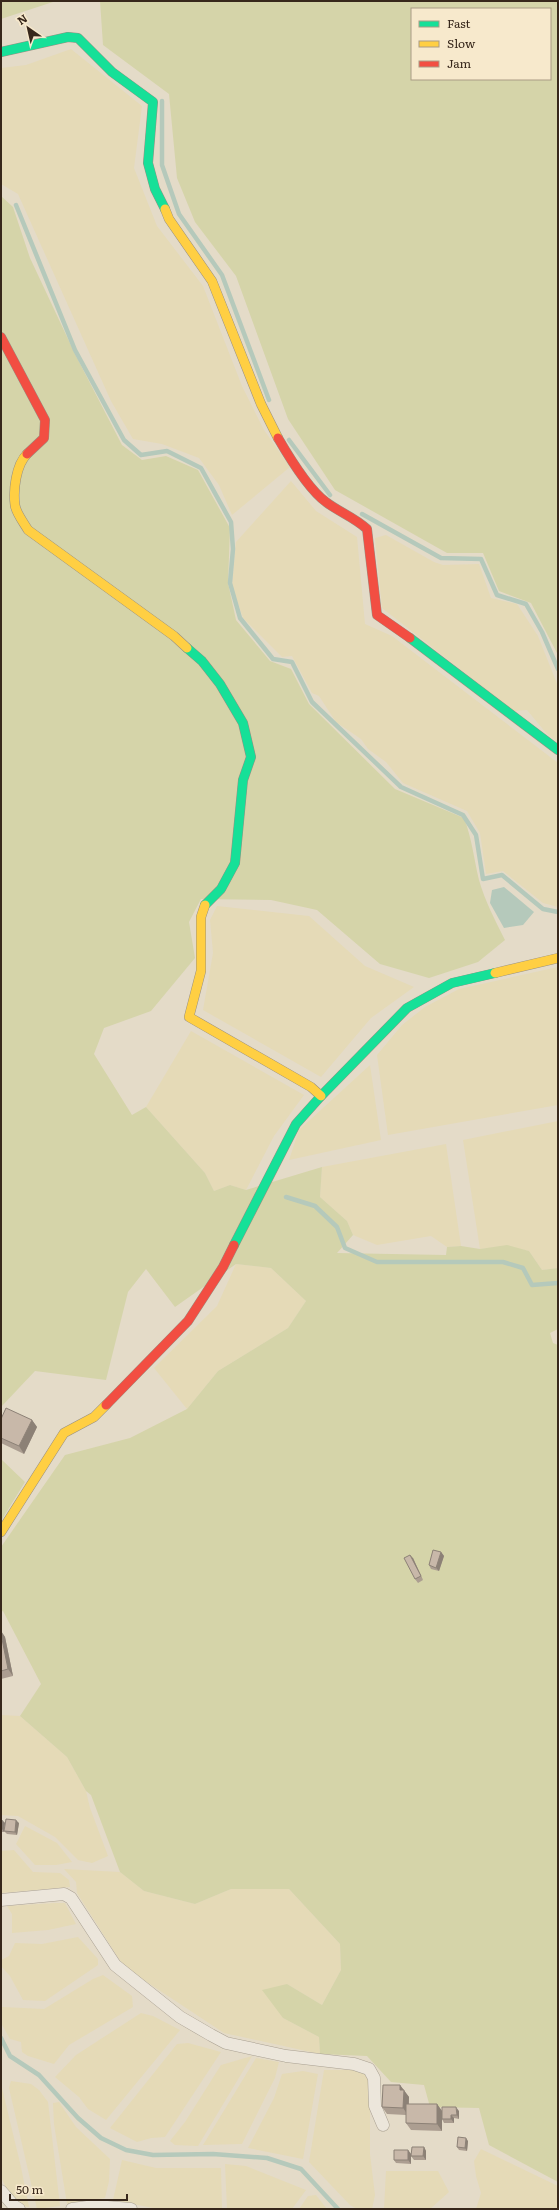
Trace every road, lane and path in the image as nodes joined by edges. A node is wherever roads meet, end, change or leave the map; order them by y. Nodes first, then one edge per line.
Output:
1 (1, 52) edge
2 (1, 337) edge
3 (558, 750) edge
4 (558, 958) edge
5 (321, 1096) junction
6 (1, 1532) edge
7 (1, 1900) edge
8 (382, 2125) dead end
9 (1, 2191) edge
10 (19, 2209) edge
11 (72, 2209) edge
12 (131, 2209) edge

1 - 3 street
2 - 5 street
4 - 5 street
5 - 6 street
7 - 8 street
9 - 10 street
11 - 12 street

